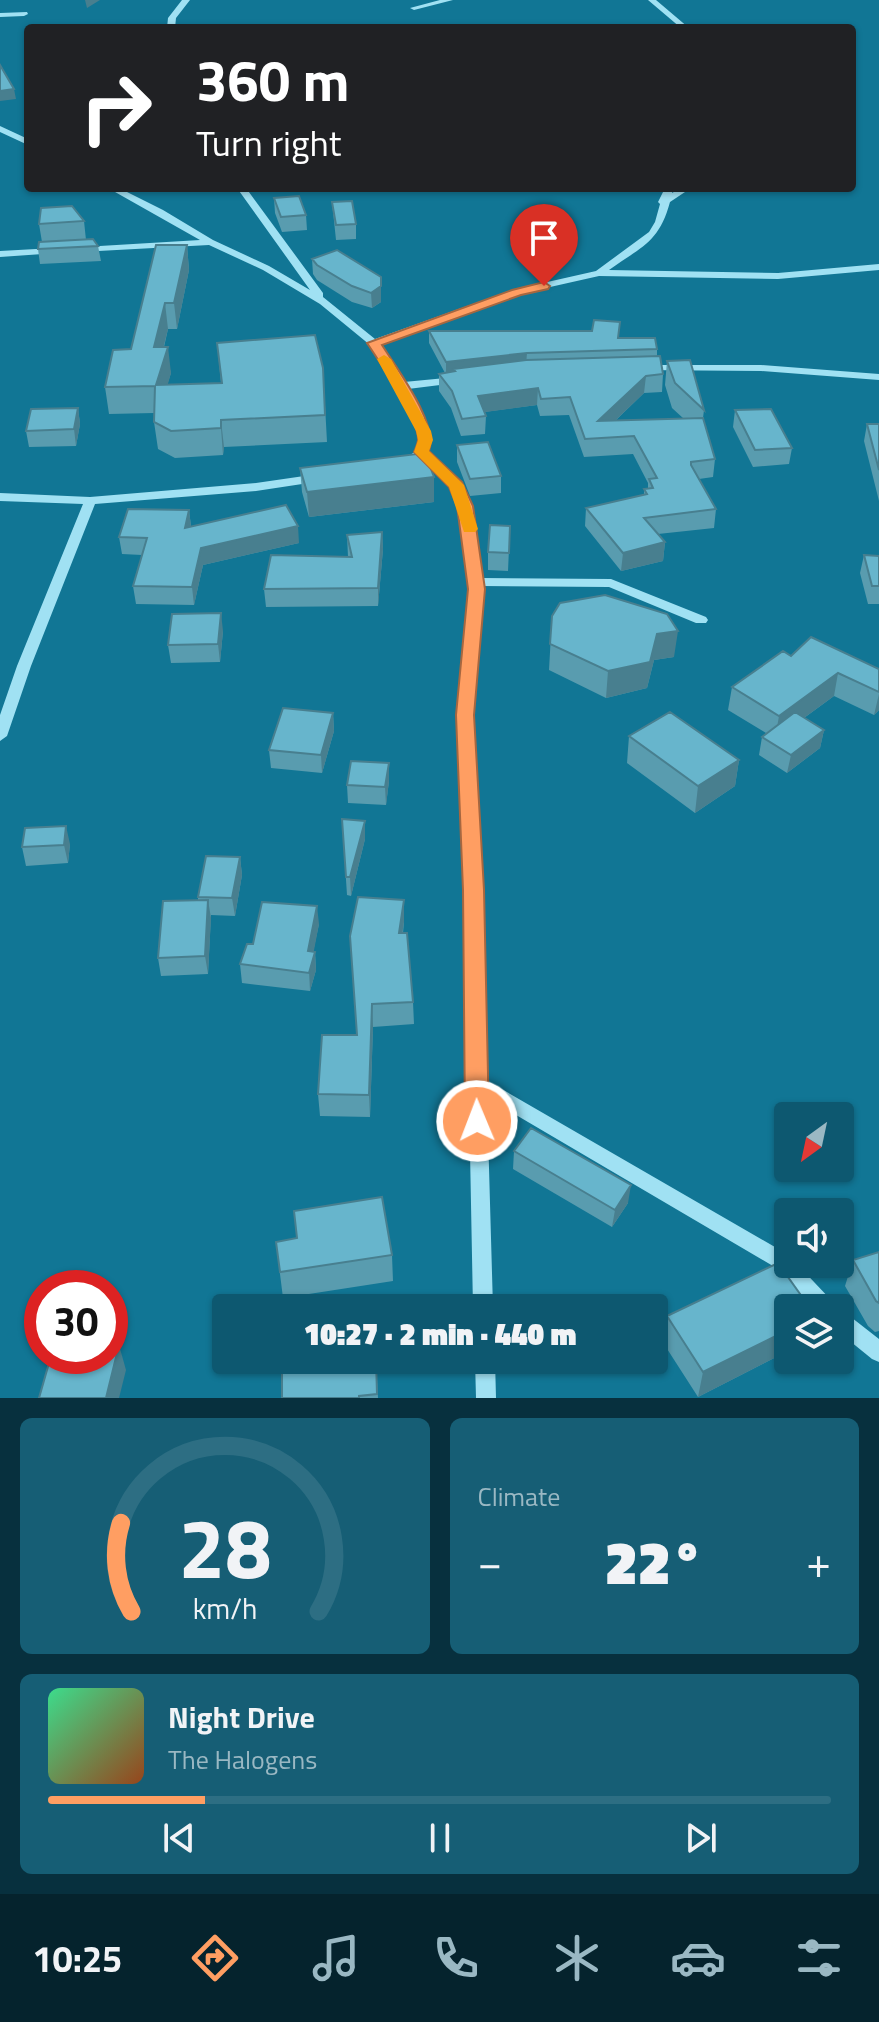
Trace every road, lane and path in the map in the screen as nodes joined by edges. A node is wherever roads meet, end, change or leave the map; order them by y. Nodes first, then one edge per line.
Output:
1 (186, 0) edge
2 (449, 0) edge
3 (652, 0) edge
4 (414, 8) dead end
5 (24, 14) dead end
6 (0, 15) edge
7 (171, 24) edge
8 (680, 24) edge
9 (0, 129) edge
10 (24, 140) edge
11 (120, 192) edge
12 (244, 192) edge
13 (667, 192) edge
14 (681, 192) edge
15 (663, 203) junction
16 (210, 242) junction
17 (74, 250) edge
18 (59, 251) edge
19 (0, 254) edge
20 (879, 267) edge
21 (599, 273) junction
22 (324, 302) junction
23 (374, 343) junction
24 (636, 368) edge
25 (879, 377) edge
26 (469, 378) edge
27 (401, 386) junction
28 (422, 452) junction
29 (403, 464) edge
30 (327, 477) edge
31 (0, 497) edge
32 (90, 501) junction
33 (476, 582) junction
34 (701, 620) dead end
35 (0, 736) edge
36 (476, 1083) junction
37 (483, 1294) edge
38 (812, 1294) edge
39 (854, 1332) edge
40 (879, 1352) edge
41 (485, 1374) edge
42 (486, 1398) edge

1 - 7 street
2 - 4 street
3 - 8 street
5 - 6 street
9 - 10 street
11 - 16 street
12 - 22 street
13 - 15 street
14 - 15 street
15 - 21 street
16 - 17 street
16 - 22 street
18 - 19 street
20 - 21 street
21 - 23 street
22 - 23 street
23 - 27 street
24 - 25 street
26 - 27 street
27 - 28 street
28 - 29 street
28 - 33 street
30 - 32 street
31 - 32 street
32 - 35 street
33 - 34 street
33 - 36 street
36 - 37 street
36 - 38 street
39 - 40 street
41 - 42 street

